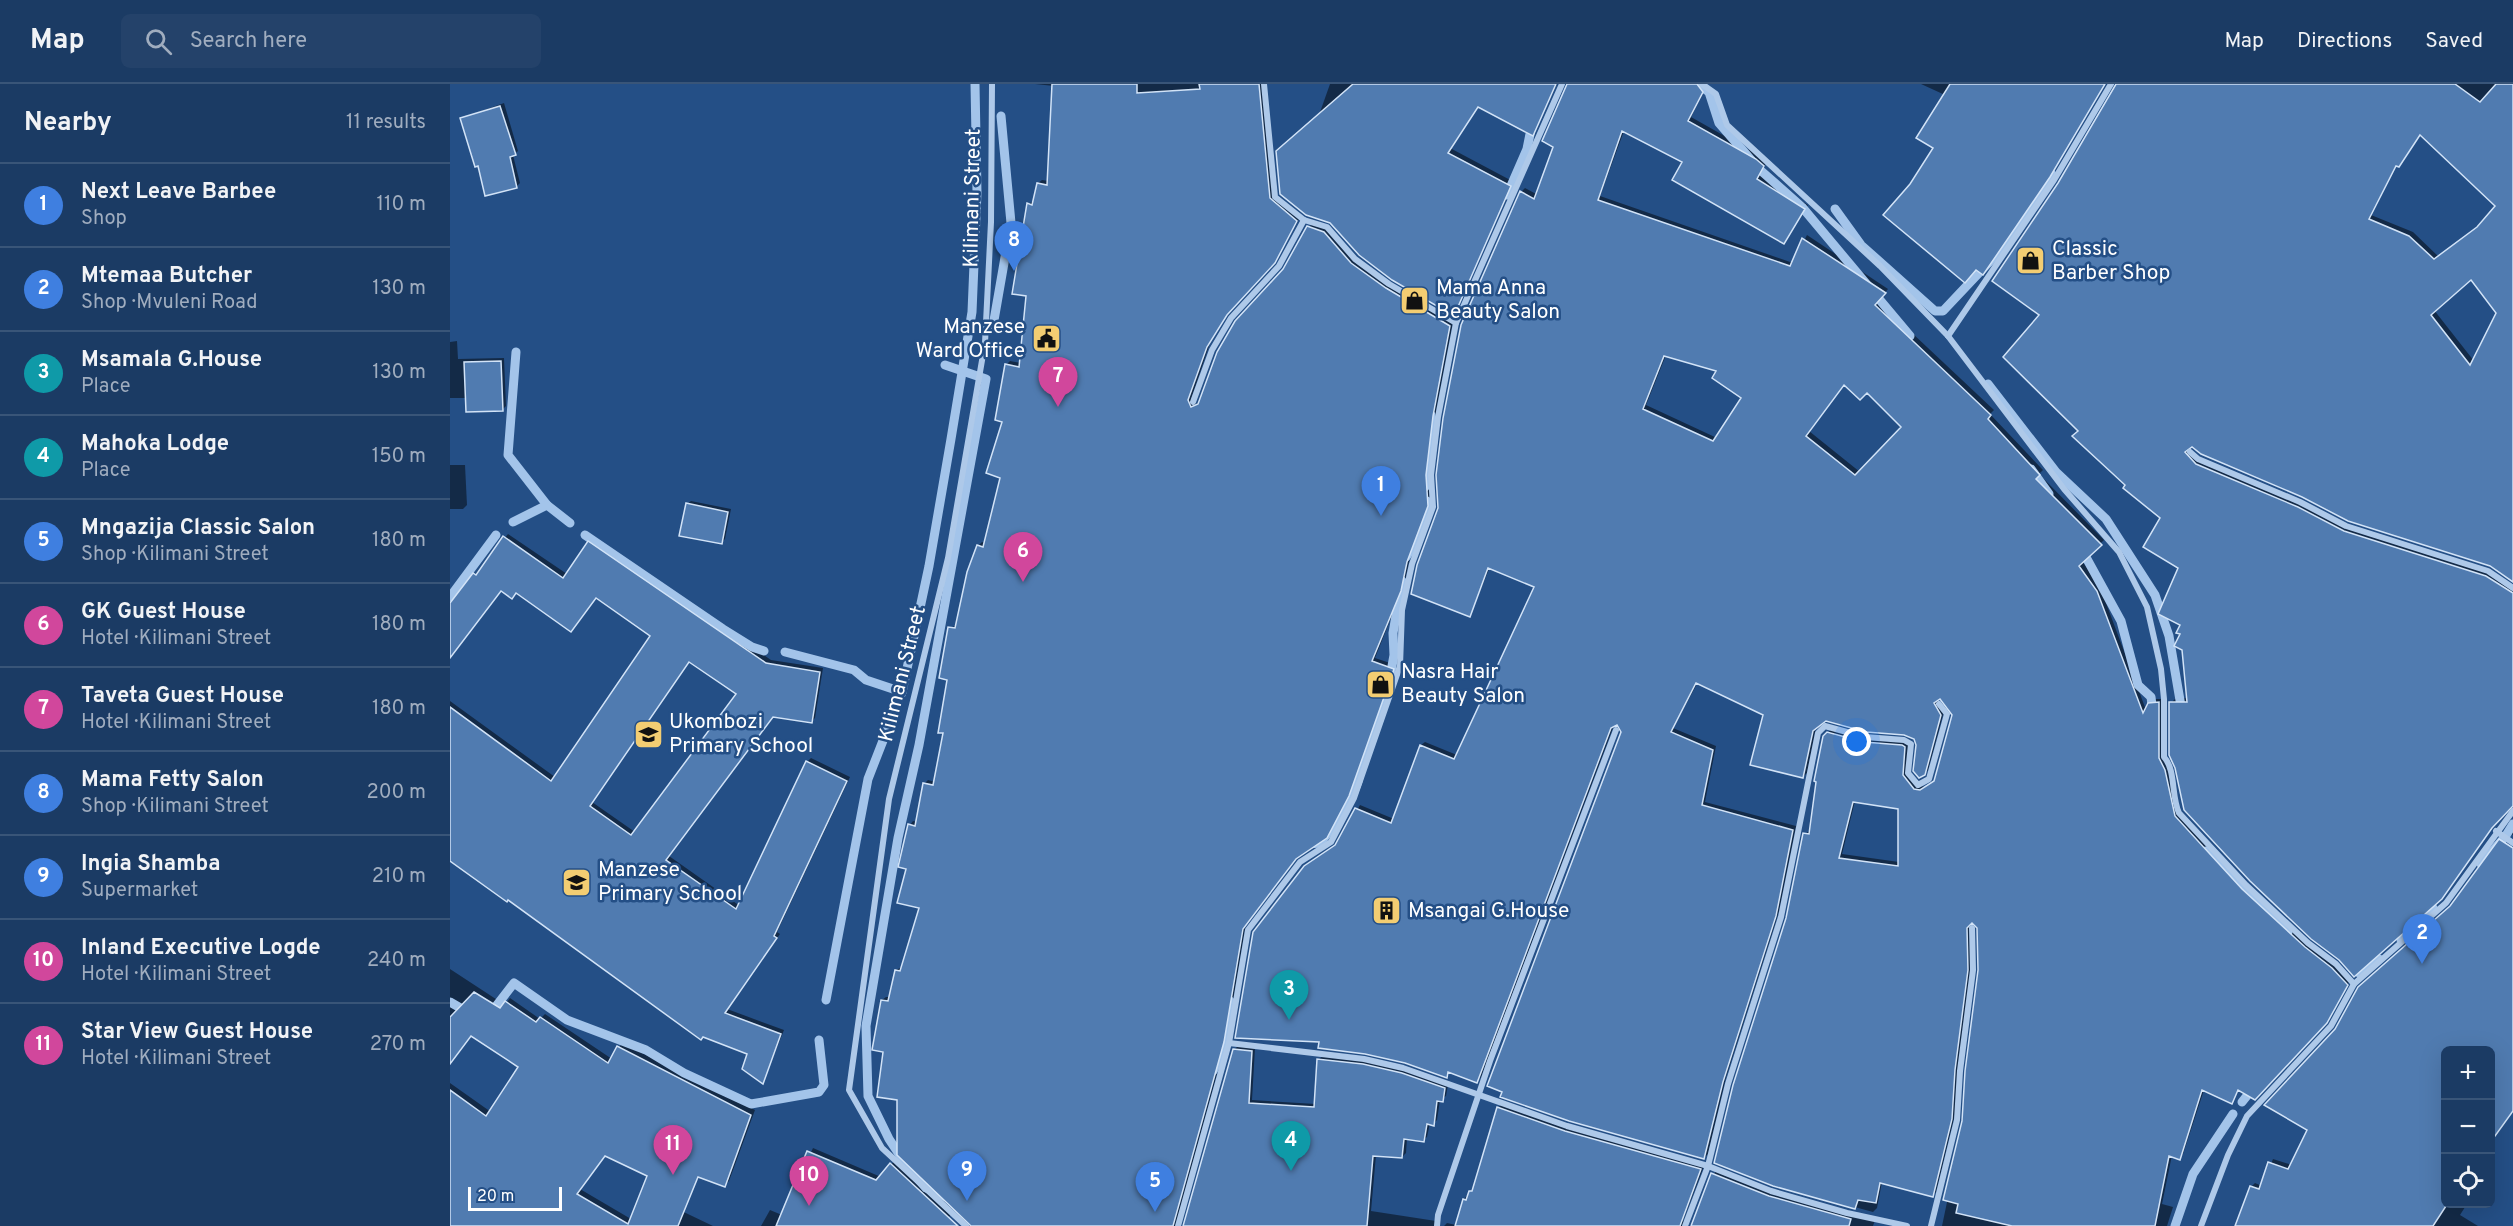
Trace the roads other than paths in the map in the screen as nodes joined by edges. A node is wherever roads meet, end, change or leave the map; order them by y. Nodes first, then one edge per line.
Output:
1 (992, 84) edge
2 (1264, 84) edge
3 (1562, 84) edge
4 (1702, 84) edge
5 (2111, 84) edge
6 (1304, 220) junction
7 (1456, 323) junction
8 (1948, 336) junction
9 (1193, 402) dead end
10 (2190, 452) dead end
11 (2513, 588) edge
12 (1939, 704) dead end
13 (1616, 730) dead end
14 (2513, 811) edge
15 (2496, 831) junction
16 (2513, 843) edge
17 (1972, 928) dead end
18 (2354, 984) junction
19 (1229, 1043) junction
20 (1480, 1094) junction
21 (1708, 1166) junction
22 (966, 1226) edge
23 (1178, 1226) edge
24 (1437, 1226) edge
25 (1685, 1226) edge
26 (1907, 1226) edge
27 (1931, 1226) edge
28 (2201, 1226) edge

1 - 22 street, Kilimani Street
2 - 6 street
3 - 7 street
4 - 8 street
5 - 8 street
6 - 7 street
6 - 9 street
7 - 19 street
8 - 18 street
10 - 11 street
12 - 21 street
13 - 20 street
14 - 15 street
15 - 16 street
15 - 18 street
17 - 27 street
18 - 28 street
19 - 20 street
19 - 23 street
20 - 21 street
20 - 24 street
21 - 25 street
21 - 26 street

